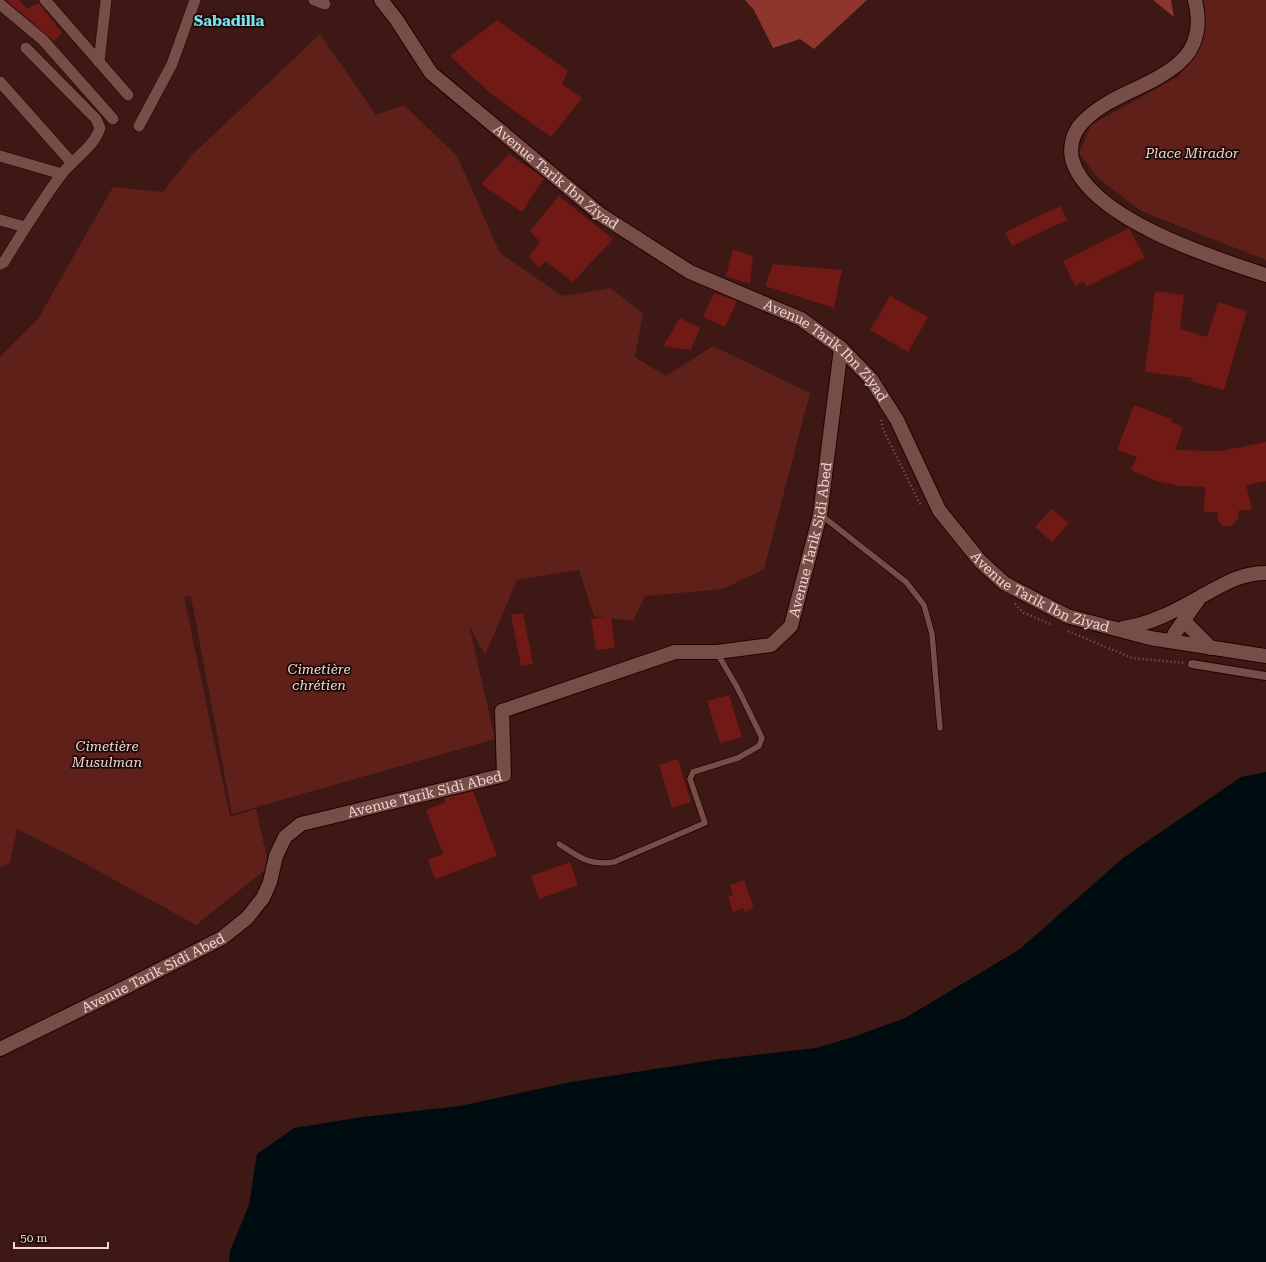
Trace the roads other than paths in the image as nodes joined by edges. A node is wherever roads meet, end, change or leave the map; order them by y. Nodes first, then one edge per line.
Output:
1 (45, 0) edge
2 (106, 0) edge
3 (195, 0) edge
4 (314, 0) edge
5 (381, 0) edge
6 (1195, 0) edge
7 (0, 4) edge
8 (325, 4) dead end
9 (26, 48) dead end
10 (99, 62) junction
11 (0, 82) edge
12 (128, 95) dead end
13 (113, 118) dead end
14 (139, 126) dead end
15 (0, 156) edge
16 (72, 163) junction
17 (62, 174) junction
18 (0, 220) edge
19 (25, 227) junction
20 (0, 264) edge
21 (1266, 275) edge
22 (841, 348) junction
23 (820, 515) junction
24 (1266, 573) edge
25 (1199, 598) junction
26 (1162, 617) junction
27 (1184, 620) junction
28 (1118, 629) junction
29 (1150, 638) junction
30 (1172, 640) junction
31 (1212, 648) junction
32 (717, 652) junction
33 (1266, 656) edge
34 (1192, 664) road end
35 (1266, 676) edge
36 (940, 728) dead end
37 (559, 844) dead end
38 (0, 1049) edge

1 - 10 street
2 - 10 street
3 - 14 street
4 - 8 street
5 - 22 street, Avenue Tarik Ibn Ziyad
6 - 21 street
7 - 13 street
9 - 16 street
10 - 12 street
11 - 16 street
15 - 17 street
16 - 17 street
17 - 19 street
18 - 19 street
19 - 20 street
22 - 23 street, Avenue Tarik Sidi Abed
22 - 28 street, Avenue Tarik Ibn Ziyad
23 - 32 street, Avenue Tarik Sidi Abed
23 - 36 lane
24 - 25 street
25 - 26 street
25 - 27 street
26 - 28 street
26 - 29 street
27 - 30 street
27 - 31 street
28 - 29 street, Avenue Tarik Ibn Ziyad
29 - 30 street, Avenue Tarik Ibn Ziyad
30 - 31 street, Avenue Tarik Ibn Ziyad
31 - 33 street, Avenue Tarik Ibn Ziyad
32 - 37 lane
32 - 38 street, Avenue Tarik Sidi Abed
34 - 35 street

